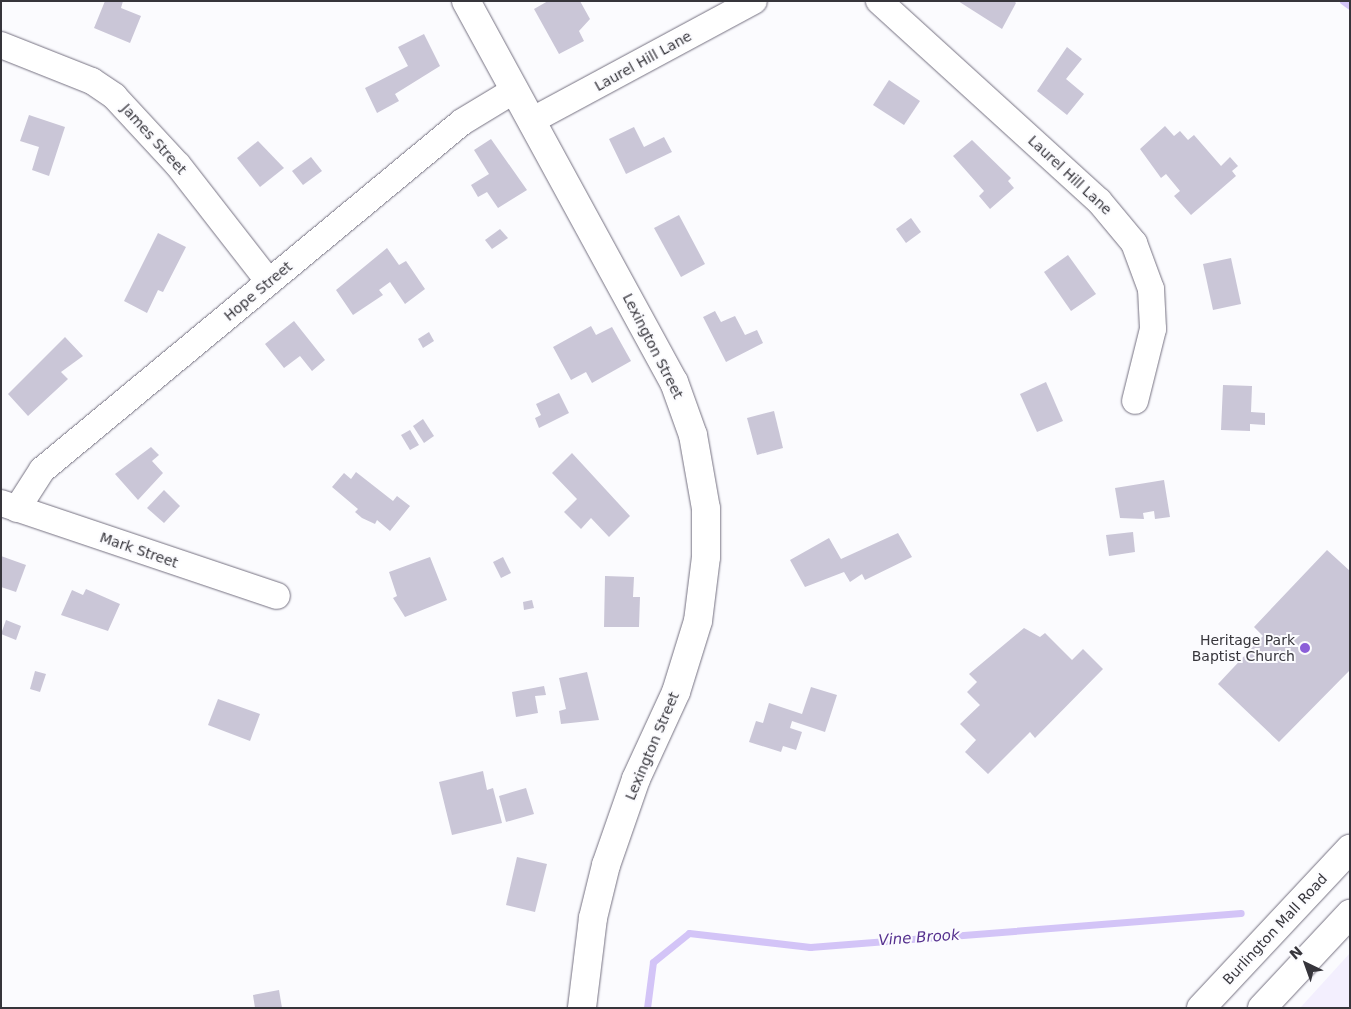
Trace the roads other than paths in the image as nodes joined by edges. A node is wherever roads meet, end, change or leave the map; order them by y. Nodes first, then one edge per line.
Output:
1 (466, 1) edge
2 (754, 1) edge
3 (879, 1) edge
4 (1, 45) edge
5 (515, 90) junction
6 (531, 121) junction
7 (269, 282) junction
8 (1135, 401) dead end
9 (9, 506) edge
10 (277, 596) dead end
11 (1350, 849) edge
12 (1350, 914) edge
13 (582, 1008) edge
14 (1201, 1008) edge
15 (1262, 1008) edge

1 - 5 street, Lexington Street
2 - 6 street, Laurel Hill Lane
3 - 8 street, Laurel Hill Lane
4 - 7 street, James Street
5 - 6 street, Lexington Street
5 - 7 street, Hope Street
6 - 13 street, Lexington Street
7 - 9 street, Hope Street
9 - 10 street, Mark Street
11 - 14 street, Burlington Mall Road
12 - 15 street

